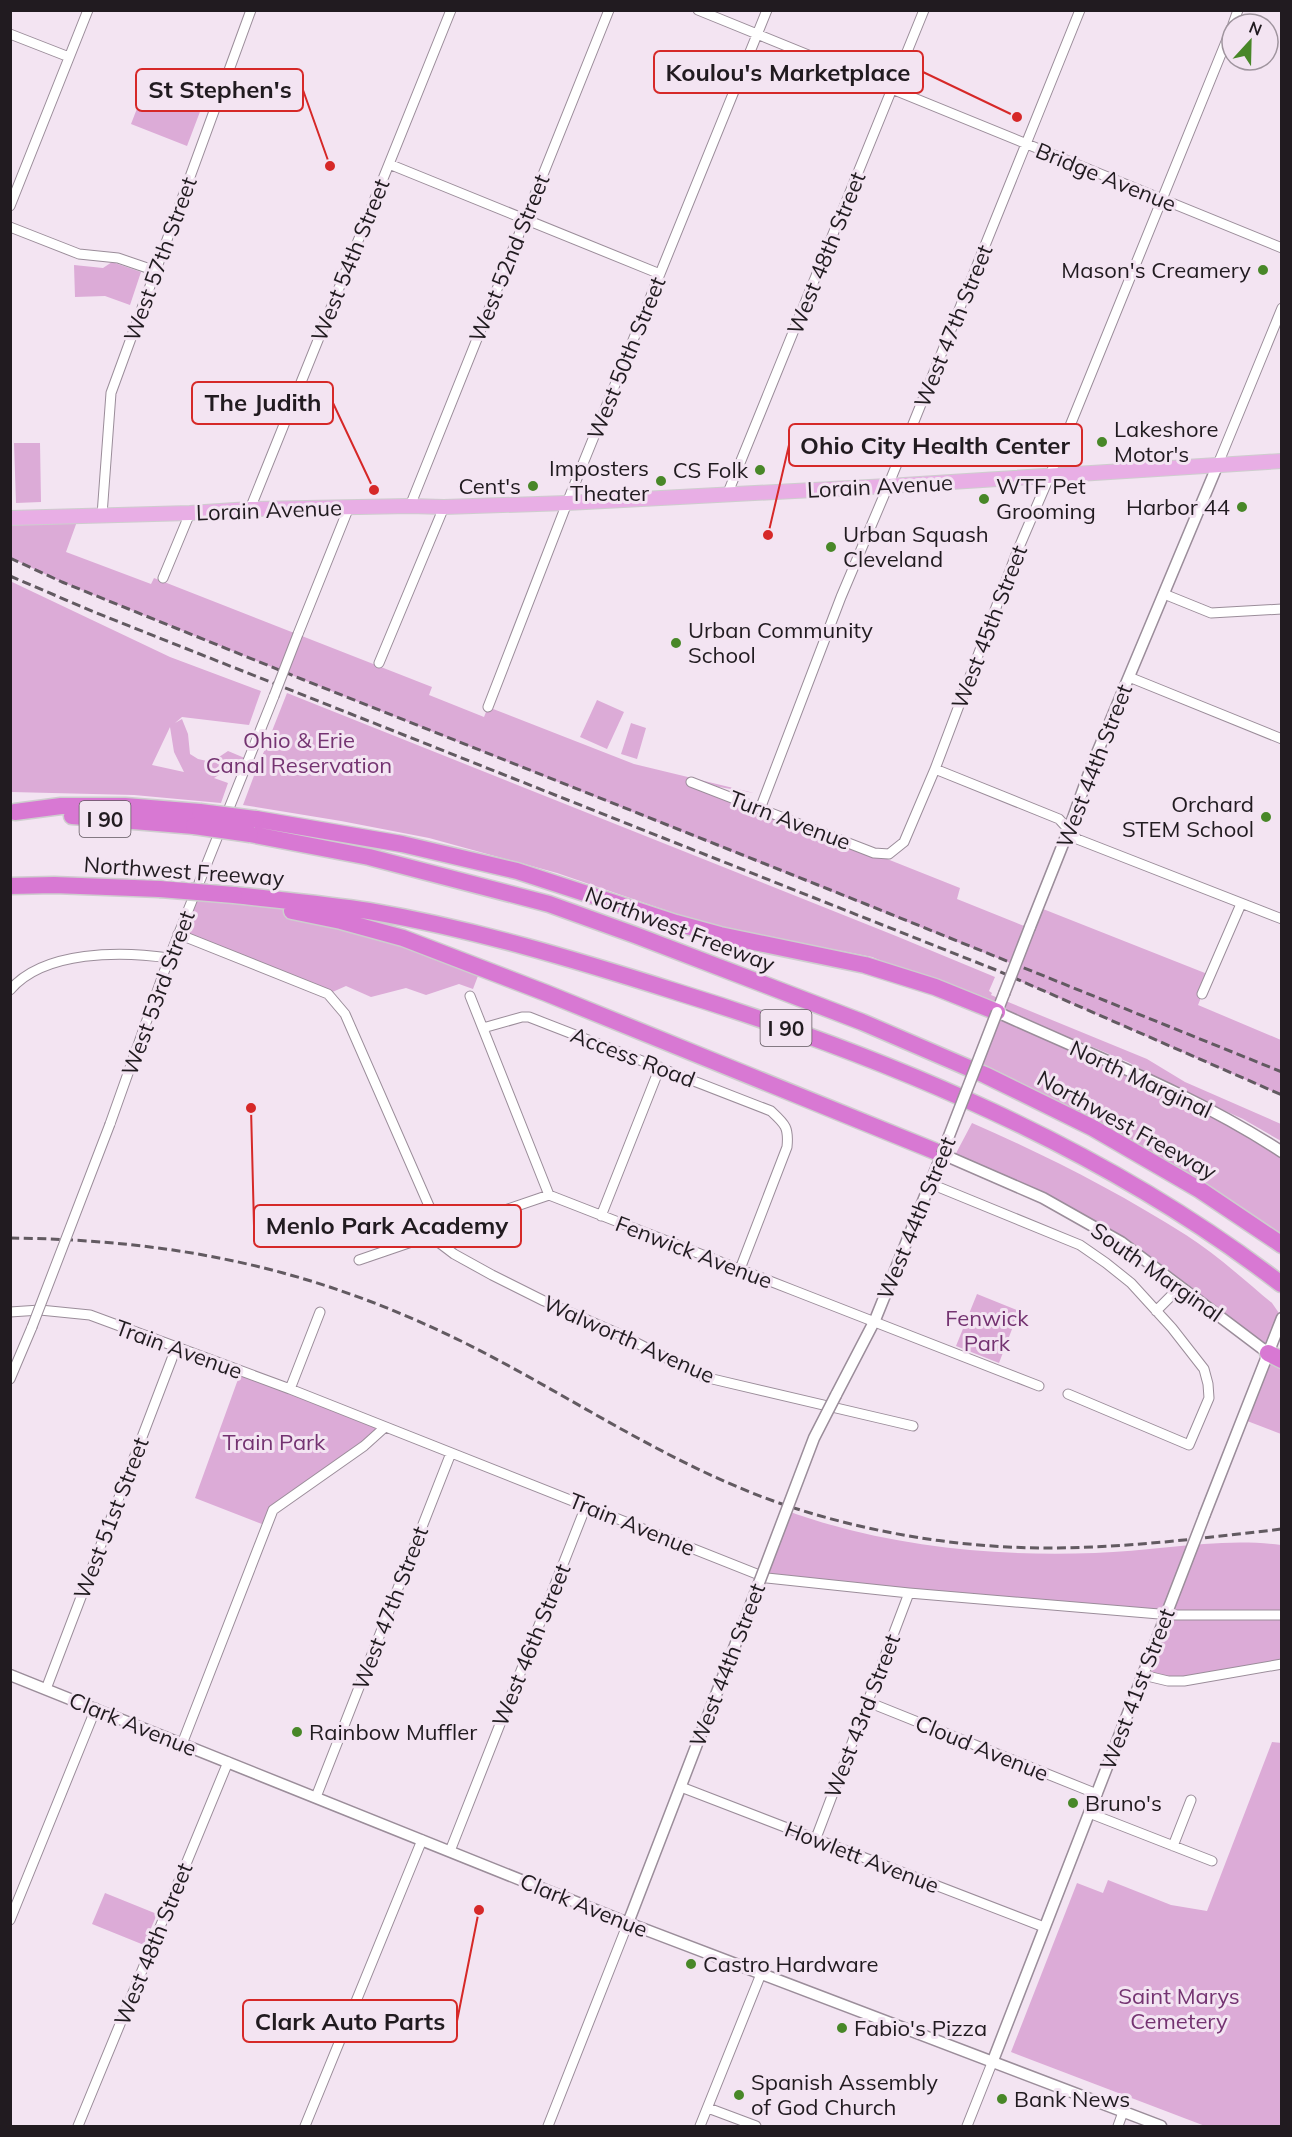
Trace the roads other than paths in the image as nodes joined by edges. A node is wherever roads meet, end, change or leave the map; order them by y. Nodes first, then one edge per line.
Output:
1 (88, 10) edge
2 (251, 10) edge
3 (452, 10) edge
4 (609, 10) edge
5 (698, 10) edge
6 (767, 10) edge
7 (924, 10) edge
8 (1080, 10) edge
9 (10, 34) edge
10 (757, 34) junction
11 (1220, 56) edge
12 (69, 57) junction
13 (893, 89) junction
14 (1026, 145) junction
15 (389, 164) junction
16 (10, 178) edge
17 (20, 182) junction
18 (1161, 199) junction
19 (10, 206) edge
20 (525, 219) junction
21 (10, 227) edge
22 (1281, 248) edge
23 (156, 271) junction
24 (660, 274) junction
25 (1281, 308) edge
26 (1281, 461) edge
27 (1218, 464) junction
28 (1050, 475) junction
29 (888, 486) junction
30 (727, 495) junction
31 (567, 503) junction
32 (410, 506) junction
33 (349, 507) junction
34 (444, 507) junction
35 (250, 509) junction
36 (190, 513) junction
37 (102, 515) junction
38 (10, 518) edge
39 (164, 578) dead end
40 (1164, 594) junction
41 (1281, 609) edge
42 (379, 663) dead end
43 (1129, 677) junction
44 (488, 707) dead end
45 (1281, 739) edge
46 (935, 768) junction
47 (692, 782) dead end
48 (760, 809) junction
49 (13, 812) edge
50 (253, 826) junction
51 (1069, 830) junction
52 (889, 854) joint
53 (10, 886) edge
54 (238, 896) junction
55 (1241, 904) junction
56 (1281, 919) edge
57 (178, 934) junction
58 (169, 958) junction
59 (10, 990) edge
60 (1202, 994) dead end
61 (470, 996) dead end
62 (997, 1012) junction
63 (483, 1028) junction
64 (660, 1067) junction
65 (1281, 1152) edge
66 (942, 1154) junction
67 (931, 1184) junction
68 (549, 1195) junction
69 (601, 1216) junction
70 (440, 1232) junction
71 (429, 1235) junction
72 (1281, 1245) edge
73 (359, 1260) dead end
74 (740, 1269) junction
75 (1281, 1284) edge
76 (1180, 1287) junction
77 (1156, 1311) junction
78 (10, 1312) edge
79 (320, 1312) dead end
80 (1281, 1318) edge
81 (875, 1320) junction
82 (176, 1348) junction
83 (1275, 1356) edge
84 (10, 1379) edge
85 (1039, 1386) dead end
86 (290, 1389) junction
87 (1068, 1394) dead end
88 (913, 1426) dead end
89 (384, 1428) junction
90 (451, 1453) junction
91 (586, 1506) junction
92 (909, 1593) junction
93 (1281, 1615) edge
94 (1281, 1664) edge
95 (10, 1674) edge
96 (1143, 1675) junction
97 (46, 1689) junction
98 (868, 1702) junction
99 (96, 1708) junction
100 (182, 1744) junction
101 (228, 1762) junction
102 (681, 1787) junction
103 (1097, 1794) junction
104 (316, 1797) junction
105 (1191, 1800) dead end
106 (1089, 1813) junction
107 (816, 1838) junction
108 (422, 1840) junction
109 (1173, 1846) junction
110 (450, 1851) junction
111 (1212, 1861) dead end
112 (10, 1920) edge
113 (628, 1923) junction
114 (1044, 1927) junction
115 (761, 1974) junction
116 (992, 2063) junction
117 (708, 2108) junction
118 (1124, 2112) junction
119 (80, 2126) edge
120 (305, 2127) edge
121 (548, 2127) edge
122 (700, 2127) edge
123 (756, 2127) edge
124 (967, 2127) edge
125 (1118, 2127) edge
126 (1161, 2127) edge

1 - 12 street
2 - 23 street, West 57th Street
3 - 15 street, West 54th Street
4 - 20 street, West 52nd Street
5 - 10 street, Bridge Avenue
6 - 10 street, West 50th Street
7 - 13 street, West 48th Street
8 - 14 street, West 47th Street
9 - 12 street
10 - 13 street, Bridge Avenue
10 - 24 street, West 50th Street
11 - 18 street, West 45th Street
12 - 17 street
13 - 14 street, Bridge Avenue
13 - 30 street, West 48th Street
14 - 18 street, Bridge Avenue
14 - 29 street, West 47th Street
15 - 20 street
15 - 35 street, West 54th Street
16 - 17 street
17 - 19 street
18 - 22 street, Bridge Avenue
18 - 28 street, West 45th Street
20 - 24 street
20 - 32 street, West 52nd Street
21 - 23 street
23 - 37 street, West 57th Street
24 - 31 street, West 50th Street
25 - 27 street, West 44th Street
26 - 27 main road, Lorain Avenue
27 - 28 main road, Lorain Avenue
27 - 40 street, West 44th Street
28 - 29 main road, Lorain Avenue
28 - 46 street, West 45th Street
29 - 30 main road, Lorain Avenue
29 - 48 street, West 47th Street
30 - 31 main road, Lorain Avenue
31 - 34 main road, Lorain Avenue
31 - 44 street, West 50th Street
32 - 33 main road, Lorain Avenue
32 - 34 main road, Lorain Avenue
33 - 35 main road, Lorain Avenue
33 - 57 street, West 53rd Street, bridge
34 - 42 street
35 - 36 main road, Lorain Avenue
36 - 37 main road, Lorain Avenue
36 - 39 street
37 - 38 main road, Lorain Avenue
40 - 41 street
40 - 43 street, West 44th Street
43 - 45 street
43 - 51 street, West 44th Street
46 - 51 street
46 - 52 street, West 45th Street
47 - 48 street, Turn Avenue
48 - 52 street, Turn Avenue
49 - 50 highway, Northwest Freeway / I 90, bridge
50 - 62 highway
50 - 72 highway, Northwest Freeway / I 90
51 - 55 street
51 - 62 street, West 44th Street, bridge
53 - 54 highway, Northwest Freeway / I 90, bridge
54 - 66 highway
54 - 75 highway, Northwest Freeway / I 90
55 - 56 street
55 - 60 street
57 - 58 street, West 53rd Street
57 - 70 street
58 - 59 street
58 - 84 street, West 53rd Street, bridge
61 - 63 street
62 - 65 street, North Marginal
62 - 66 street, West 44th Street, bridge
63 - 64 street, Access Road
63 - 68 street
64 - 69 street
64 - 74 street, Access Road
66 - 67 street, West 44th Street
66 - 76 street, South Marginal
67 - 77 street
67 - 81 street, West 44th Street
68 - 69 street, Fenwick Avenue
68 - 70 street
69 - 74 street, Fenwick Avenue
70 - 71 street
71 - 73 street
71 - 88 street, Walworth Avenue
74 - 81 street, Fenwick Avenue
76 - 77 street
76 - 83 street, South Marginal
77 - 87 street
78 - 82 street, Train Avenue
79 - 86 street
80 - 83 street, West 41st Street
81 - 85 street, Fenwick Avenue
81 - 102 street, West 44th Street, bridge
82 - 86 street, Train Avenue
82 - 97 street, West 51st Street
83 - 96 street, West 41st Street, bridge
86 - 89 street, Train Avenue
89 - 90 street, Train Avenue
89 - 100 street
90 - 91 street, Train Avenue
90 - 104 street, West 47th Street
91 - 92 street, Train Avenue
91 - 110 street, West 46th Street
92 - 93 street, Train Avenue
92 - 98 street, West 43rd Street
94 - 96 street
95 - 97 street, Clark Avenue
96 - 103 street, West 41st Street
97 - 99 street, Clark Avenue
98 - 103 street, Cloud Avenue
98 - 107 street, West 43rd Street
99 - 100 street, Clark Avenue
99 - 112 street
100 - 101 street, Clark Avenue
101 - 104 street, Clark Avenue
101 - 119 street, West 48th Street
102 - 107 street, Howlett Avenue
102 - 113 street, West 44th Street
103 - 106 street, West 41st Street
104 - 108 street, Clark Avenue
105 - 109 street
106 - 109 street
106 - 114 street, West 41st Street
107 - 114 street, Howlett Avenue
108 - 110 street, Clark Avenue
108 - 120 street
109 - 111 street
110 - 113 street, Clark Avenue
113 - 115 street, Clark Avenue
113 - 121 street, West 44th Street
114 - 116 street, West 41st Street
115 - 116 street, Clark Avenue
115 - 117 street
116 - 118 street, Clark Avenue
116 - 124 street, West 41st Street
117 - 122 street
117 - 123 street
118 - 125 street
118 - 126 street, Clark Avenue

